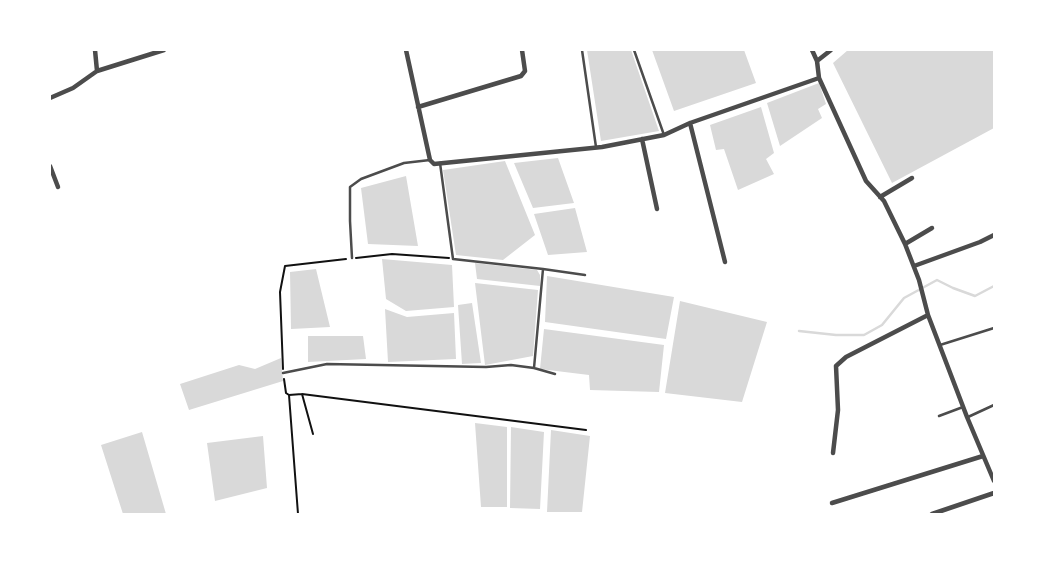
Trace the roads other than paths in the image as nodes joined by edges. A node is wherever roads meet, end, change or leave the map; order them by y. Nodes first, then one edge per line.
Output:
1 (95, 50) edge
2 (164, 50) edge
3 (406, 50) edge
4 (522, 50) edge
5 (582, 50) edge
6 (634, 50) edge
7 (812, 50) edge
8 (831, 50) edge
9 (817, 62) junction
10 (97, 71) junction
11 (819, 78) junction
12 (50, 98) edge
13 (418, 107) junction
14 (690, 123) junction
15 (664, 135) junction
16 (642, 139) junction
17 (596, 147) junction
18 (430, 160) junction
19 (440, 163) junction
20 (50, 166) edge
21 (912, 178) dead end
22 (58, 187) dead end
23 (880, 196) junction
24 (657, 209) dead end
25 (932, 228) dead end
26 (994, 235) edge
27 (905, 244) junction
28 (352, 258) road end
29 (725, 262) dead end
30 (914, 266) junction
31 (542, 269) junction
32 (585, 276) dead end
33 (928, 315) junction
34 (994, 328) edge
35 (940, 345) junction
36 (534, 368) junction
37 (283, 373) road end
38 (555, 374) dead end
39 (994, 405) edge
40 (963, 407) junction
41 (939, 416) dead end
42 (967, 417) junction
43 (833, 453) dead end
44 (983, 456) junction
45 (994, 481) edge
46 (994, 493) edge
47 (832, 503) dead end
48 (932, 514) edge

1 - 10 street
2 - 10 street
3 - 13 street
4 - 13 street
5 - 17 lane
6 - 15 lane
7 - 9 street
8 - 9 street
9 - 11 street
10 - 12 street
11 - 14 street
11 - 23 street
13 - 18 street
14 - 15 street
14 - 29 street
15 - 16 street
16 - 17 street
16 - 24 street
17 - 19 street
18 - 19 street
18 - 28 lane
19 - 31 lane
20 - 22 street
21 - 23 street
23 - 27 street
25 - 27 street
26 - 30 street
27 - 30 street
30 - 33 street
31 - 32 lane
31 - 36 lane
33 - 35 street
33 - 43 street
34 - 35 lane
35 - 40 street
36 - 37 lane
36 - 38 lane
39 - 42 lane
40 - 41 lane
40 - 42 street
42 - 44 street
44 - 45 street
44 - 47 street
46 - 48 street

